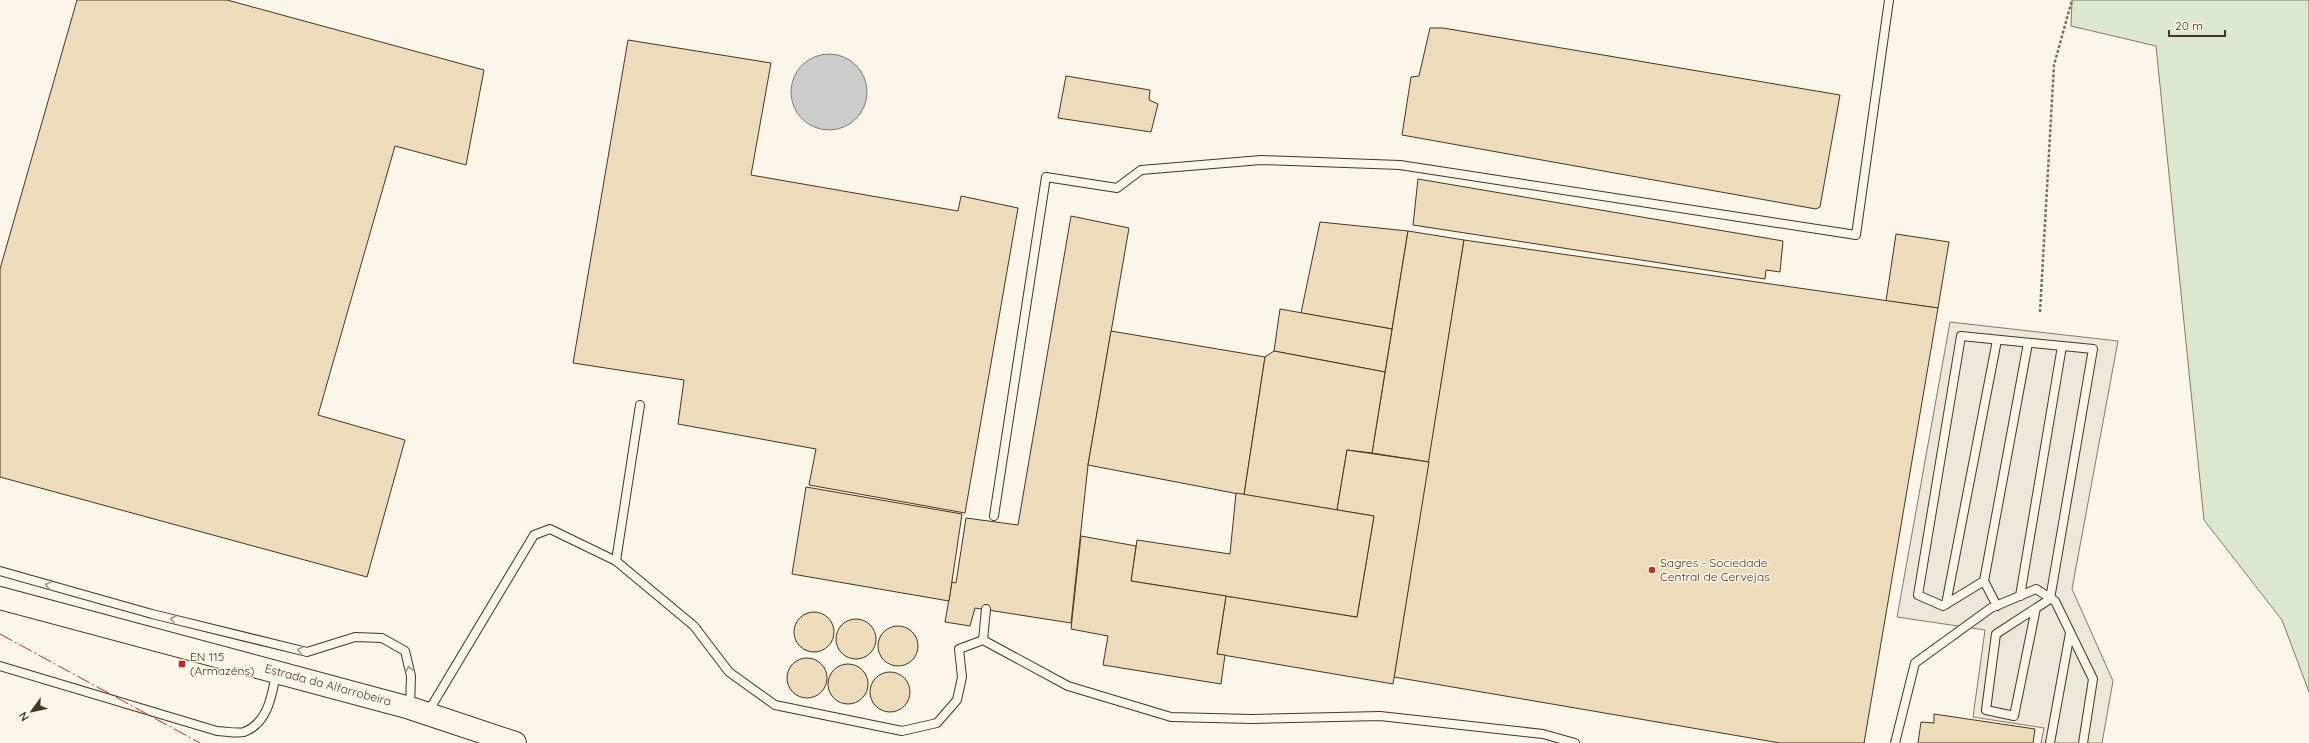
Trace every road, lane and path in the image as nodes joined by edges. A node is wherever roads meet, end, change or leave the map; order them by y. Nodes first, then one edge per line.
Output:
1 (1889, 0) edge
2 (2072, 0) edge
3 (2040, 312) dead end
4 (1997, 340) junction
5 (2028, 344) junction
6 (2062, 346) junction
7 (640, 406) dead end
8 (994, 516) dead end
9 (616, 561) junction
10 (0, 571) edge
11 (1984, 580) junction
12 (2020, 596) junction
13 (0, 598) edge
14 (2050, 598) junction
15 (1946, 604) junction
16 (1996, 606) junction
17 (2036, 608) junction
18 (986, 610) dead end
19 (2070, 633) junction
20 (983, 640) junction
21 (0, 666) edge
22 (277, 671) junction
23 (419, 711) junction
24 (515, 743) edge
25 (1575, 743) edge
26 (1895, 743) edge
27 (2050, 743) edge
28 (2084, 743) edge

1 - 8 lane
2 - 3 path
4 - 5 lane
4 - 15 lane
4 - 15 lane
5 - 6 lane
5 - 11 lane
6 - 12 lane
6 - 14 lane
7 - 9 lane
9 - 20 lane
9 - 23 lane
23 -> 10 lane
11 - 15 lane
11 - 16 lane
12 - 14 lane
12 - 16 lane
13 - 22 main road, Estrada da Alfarrobeira
14 - 17 lane
14 - 19 lane
16 - 26 lane
17 - 17 lane
18 - 20 lane
19 - 27 lane
19 - 28 lane
20 - 25 lane
21 - 22 lane
22 - 23 main road, Estrada da Alfarrobeira
23 - 24 main road, Estrada da Alfarrobeira

